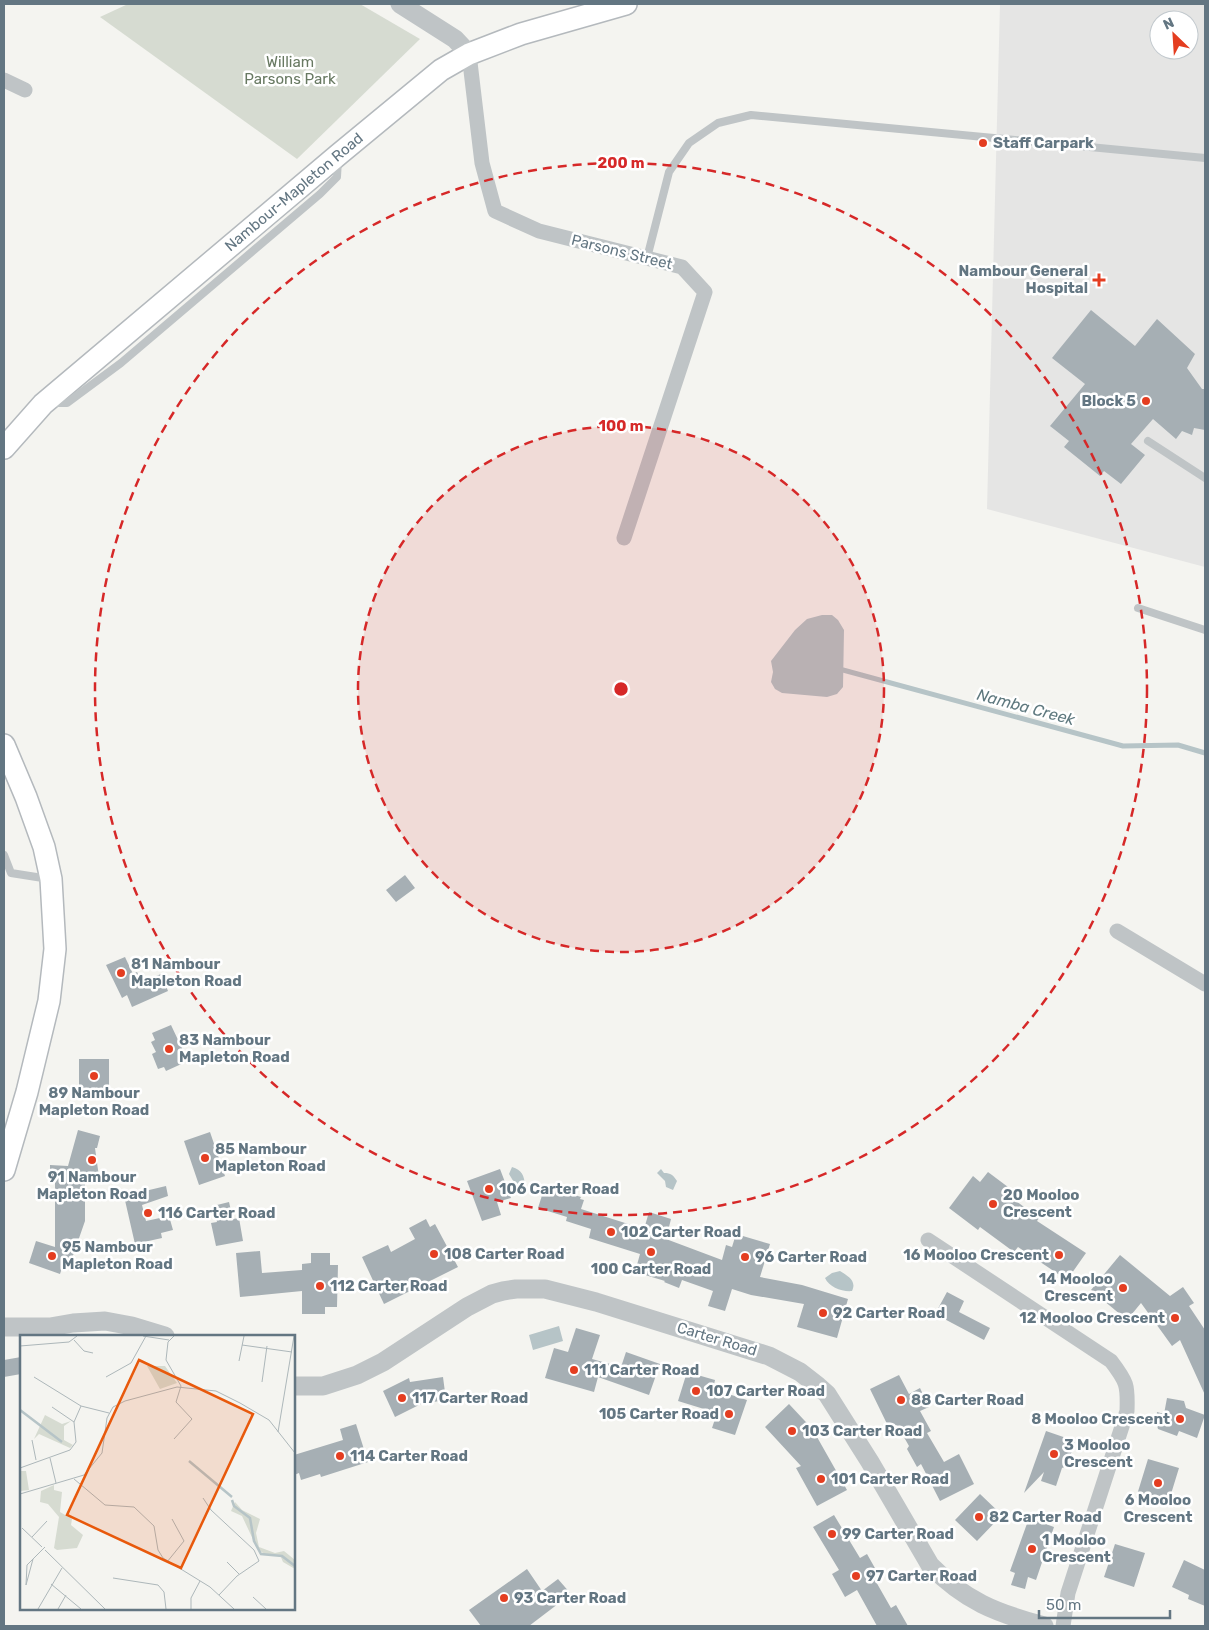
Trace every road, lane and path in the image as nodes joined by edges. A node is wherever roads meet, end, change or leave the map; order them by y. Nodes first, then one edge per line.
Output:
1 (400, 4) edge
2 (626, 4) edge
3 (469, 54) junction
4 (4, 80) edge
5 (25, 90) dead end
6 (1205, 158) edge
7 (647, 258) junction
8 (1148, 441) dead end
9 (4, 448) edge
10 (1205, 478) edge
11 (624, 538) dead end
12 (1138, 608) dead end
13 (1205, 630) edge
14 (4, 745) edge
15 (4, 855) edge
16 (51, 882) junction
17 (1117, 931) dead end
18 (1205, 984) edge
19 (4, 1170) edge
20 (928, 1240) dead end
21 (4, 1328) edge
22 (162, 1335) edge
23 (295, 1386) edge
24 (1044, 1626) edge
25 (1063, 1626) edge

1 - 3 street
2 - 3 main road, Nambour-Mapleton Road
3 - 7 street, Parsons Street
3 - 9 main road, Nambour-Mapleton Road
4 - 5 street
6 - 7 lane
7 - 11 street, Parsons Street
8 - 10 lane
12 - 13 lane
14 - 16 main road
15 - 16 lane
16 - 19 main road
17 - 18 street
20 - 25 street
21 - 22 street
23 - 24 street, Carter Road

